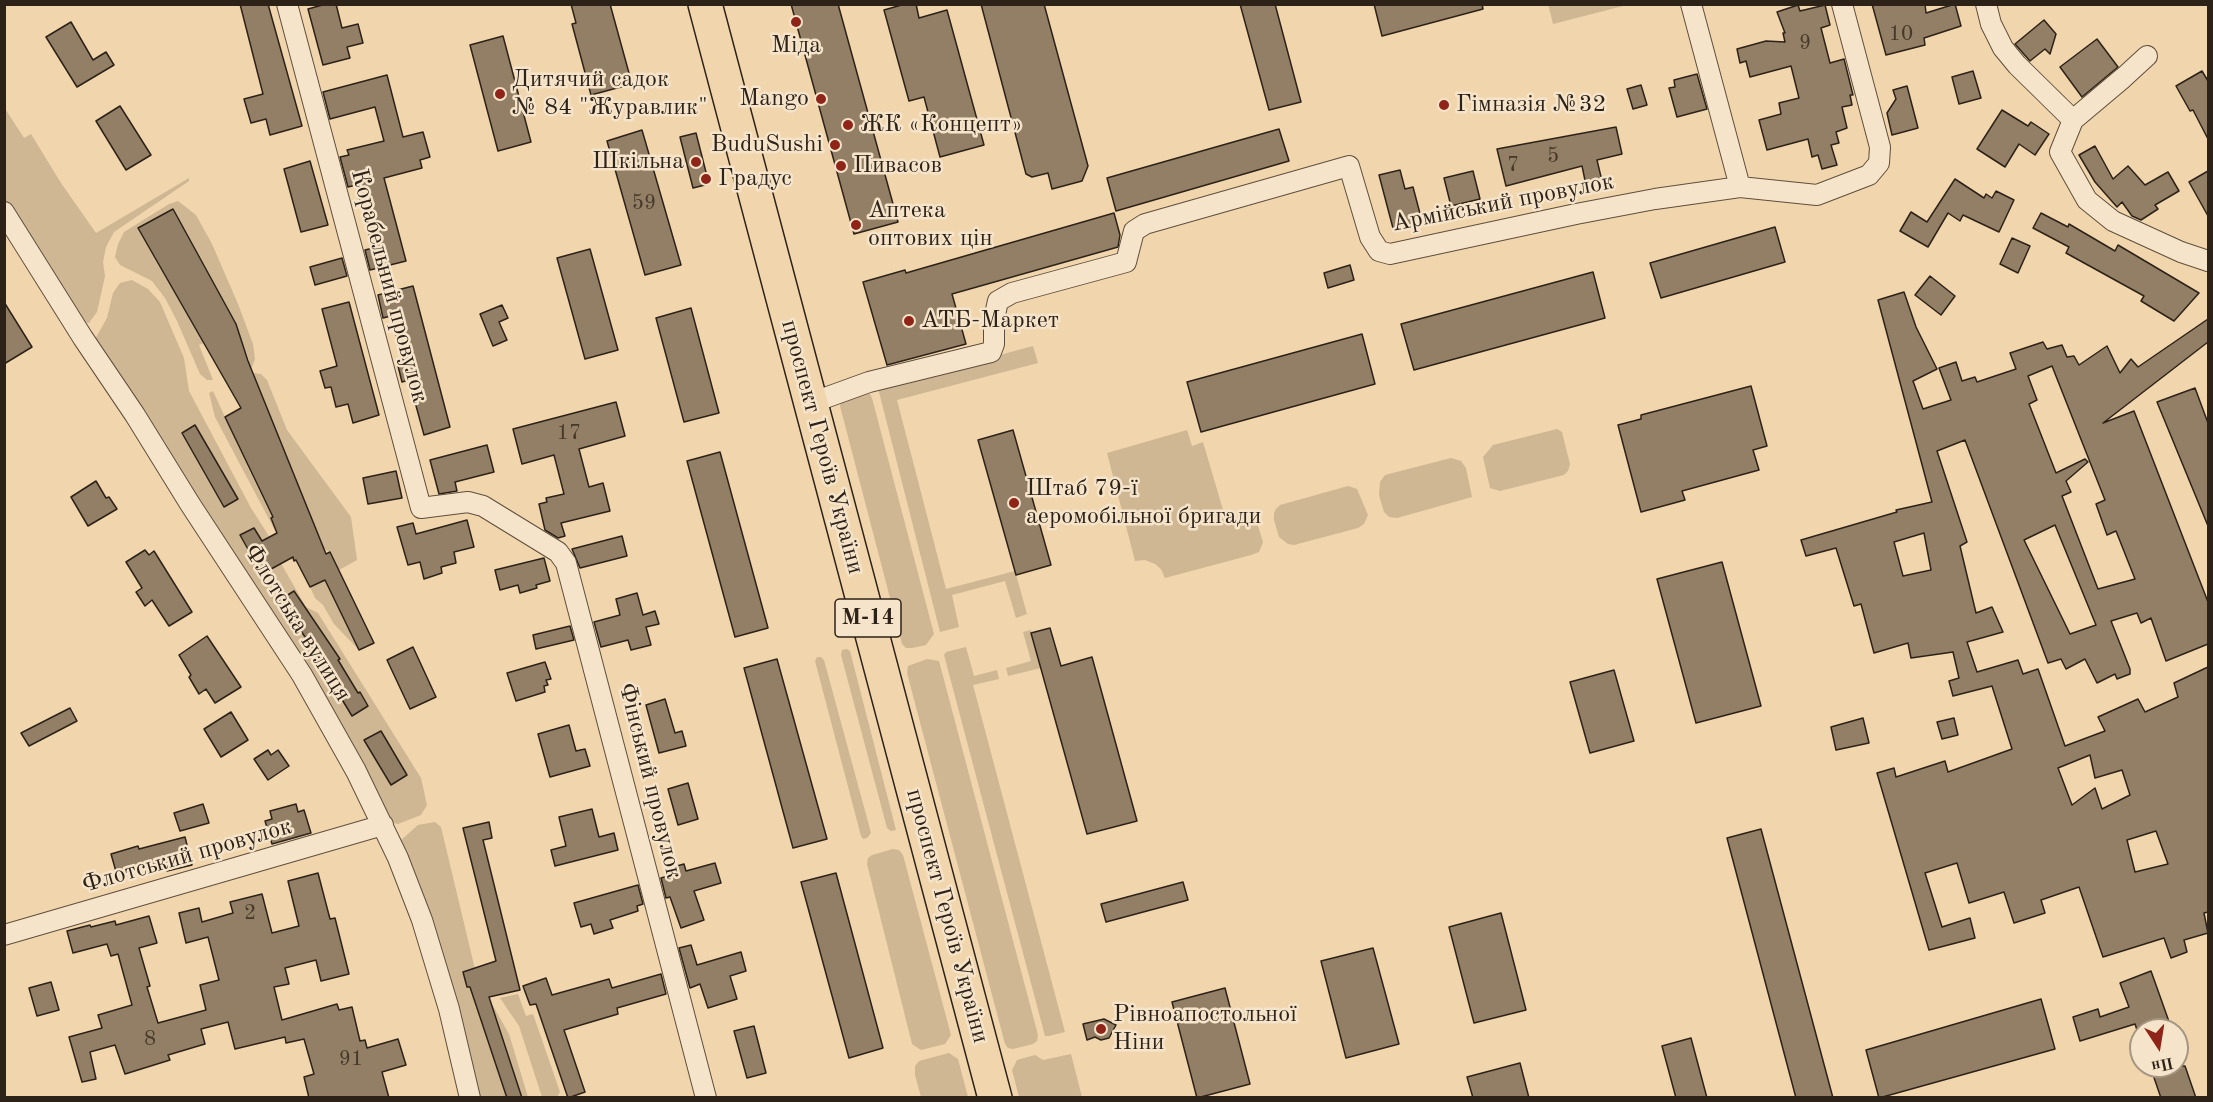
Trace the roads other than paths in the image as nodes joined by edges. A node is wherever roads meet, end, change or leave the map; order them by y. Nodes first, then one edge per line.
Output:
1 (287, 4) edge
2 (705, 4) edge
3 (1691, 4) edge
4 (1842, 4) edge
5 (1986, 4) edge
6 (2147, 56) dead end
7 (2073, 120) junction
8 (1740, 187) junction
9 (4, 212) edge
10 (2208, 261) edge
11 (811, 403) junction
12 (495, 513) joint
13 (383, 825) junction
14 (4, 935) edge
15 (470, 1098) edge
16 (706, 1098) edge
17 (994, 1098) edge

1 - 12 street, Корабельний провулок
2 - 11 highway, проспект Героїв України / М-14
3 - 8 street
4 - 8 street, Армійський провулок
5 - 7 street
6 - 7 street
7 - 10 street
8 - 11 street, Армійський провулок
9 - 13 street, Флотська вулиця
11 - 17 highway, проспект Героїв України / М-14
12 - 16 street, Фінський провулок
13 - 14 street, Флотський провулок
13 - 15 street, Флотська вулиця

